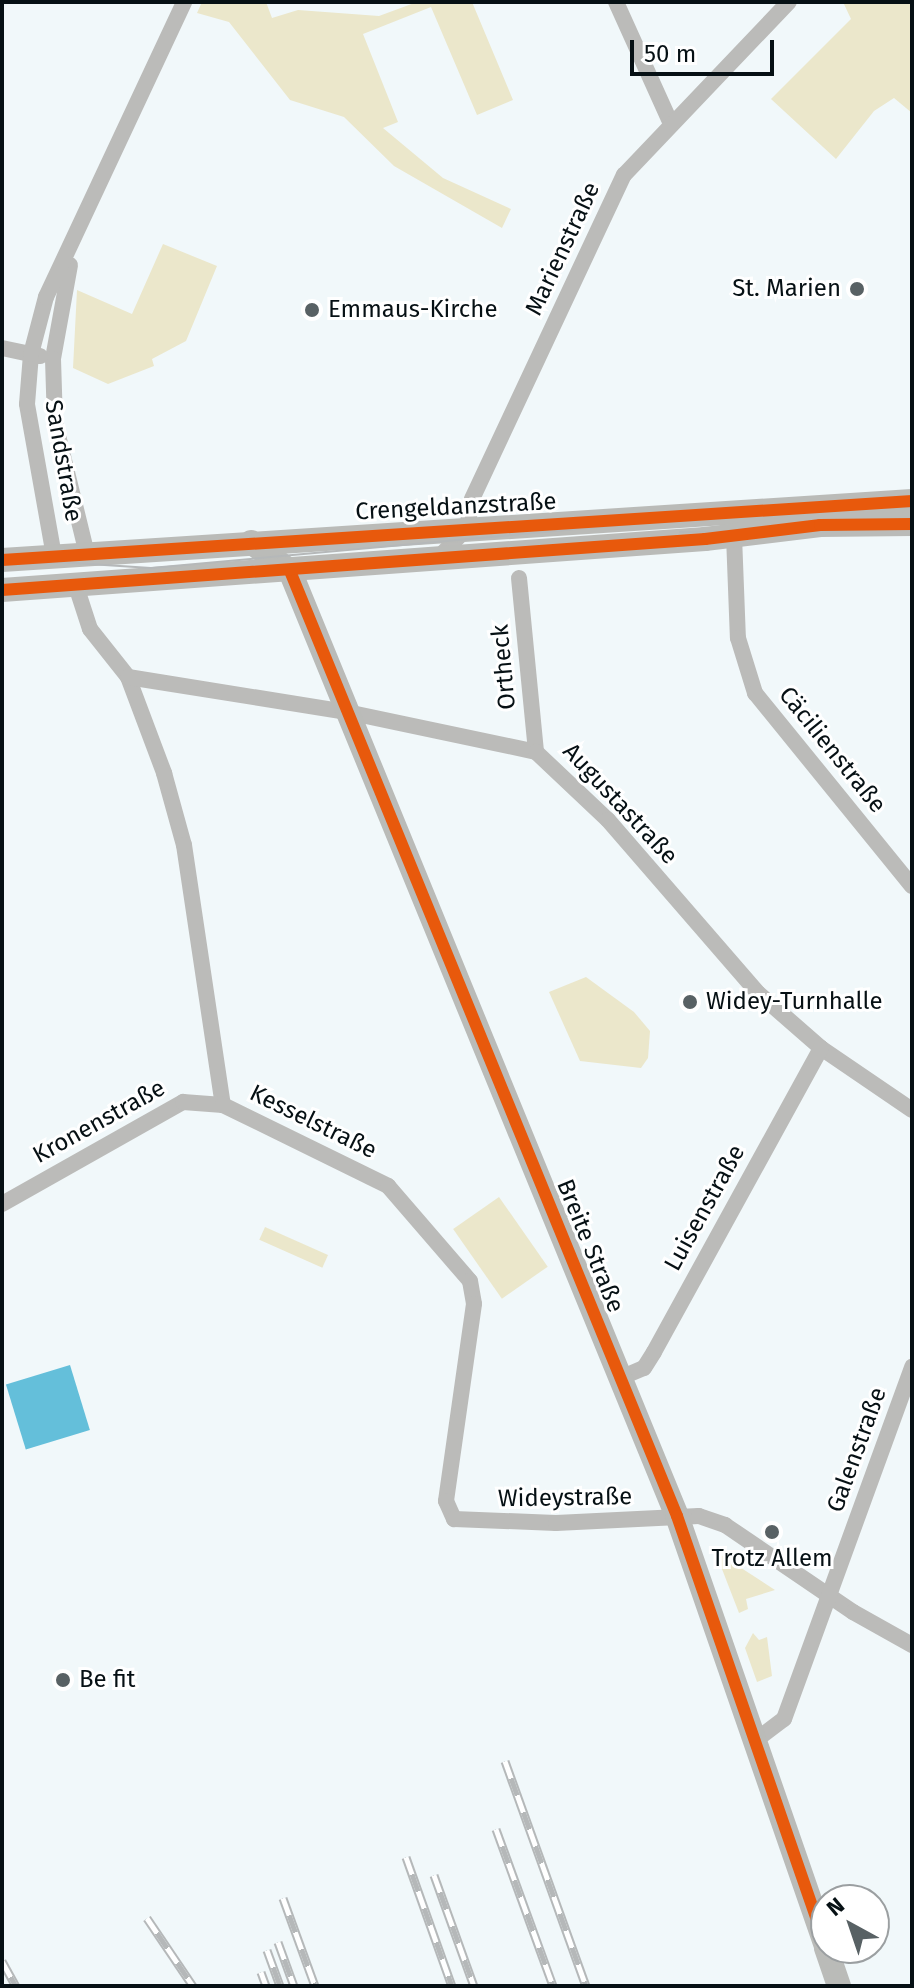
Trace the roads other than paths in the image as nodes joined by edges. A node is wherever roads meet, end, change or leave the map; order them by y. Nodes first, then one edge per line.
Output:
1 (184, 2) edge
2 (616, 2) edge
3 (789, 2) edge
4 (671, 124) junction
5 (76, 240) junction
6 (2, 347) edge
7 (31, 354) junction
8 (53, 359) junction
9 (912, 501) edge
10 (912, 524) edge
11 (730, 525) junction
12 (467, 528) junction
13 (251, 542) junction
14 (87, 554) junction
15 (441, 555) junction
16 (54, 556) junction
17 (2, 560) edge
18 (290, 571) junction
19 (519, 578) dead end
20 (76, 586) junction
21 (2, 590) edge
22 (128, 677) junction
23 (347, 712) junction
24 (536, 752) junction
25 (912, 886) edge
26 (821, 1048) junction
27 (223, 1105) junction
28 (912, 1110) edge
29 (2, 1204) edge
30 (912, 1367) edge
31 (620, 1378) junction
32 (677, 1516) junction
33 (469, 1523) joint
34 (829, 1594) junction
35 (912, 1645) edge
36 (756, 1740) junction
37 (810, 1900) edge
38 (831, 1964) edge
39 (839, 1986) edge

1 - 5 street, Sandstraße
2 - 4 street
3 - 4 street, Marienstraße
4 - 12 street, Marienstraße
5 - 7 street, Sandstraße
5 - 8 street, Sandstraße
6 - 7 street
7 - 8 street
7 - 16 street, Sandstraße
8 - 14 street, Sandstraße
9 - 11 main road, Crengeldanzstraße
10 - 11 main road, Crengeldanzstraße
11 - 12 main road, Crengeldanzstraße
11 - 15 main road, Crengeldanzstraße
11 - 25 street, Cäcilienstraße
12 - 13 main road, Crengeldanzstraße
12 - 15 street
13 - 14 main road, Crengeldanzstraße
13 - 18 main road
14 - 16 main road, Crengeldanzstraße
14 - 20 main road
15 - 18 main road, Crengeldanzstraße
16 - 17 main road, Crengeldanzstraße
16 - 20 main road
18 - 20 main road, Crengeldanzstraße
18 - 23 main road, Breite Straße
19 - 24 street, Ortheck
20 - 21 main road, Crengeldanzstraße
20 - 22 street
22 - 23 street, Augustastraße
22 - 27 street, Kesselstraße
23 - 24 street, Augustastraße
23 - 31 main road, Breite Straße
24 - 26 street, Augustastraße
26 - 28 street, Augustastraße
26 - 31 street, Luisenstraße
27 - 29 street, Kronenstraße
27 - 33 street, Kesselstraße
30 - 34 street, Galenstraße
31 - 32 main road, Breite Straße
32 - 33 street, Wideystraße
32 - 34 street, Wideystraße
32 - 36 main road, Breite Straße
34 - 35 street, Wideystraße
34 - 36 street, Galenstraße
36 - 37 main road, Breite Straße
38 - 39 main road, Breite Straße

